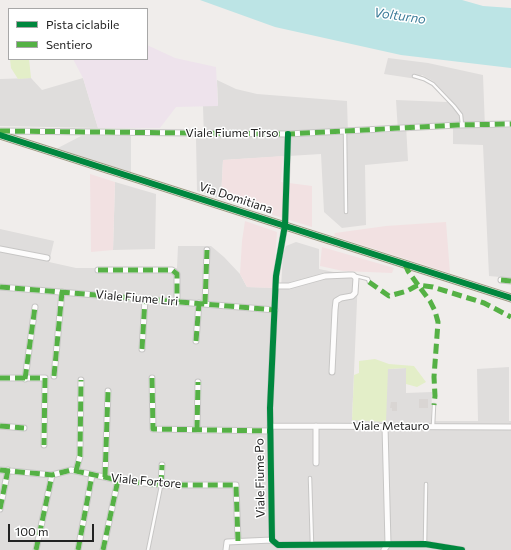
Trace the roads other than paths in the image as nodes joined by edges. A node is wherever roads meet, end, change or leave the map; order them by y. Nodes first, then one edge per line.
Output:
1 (414, 76) dead end
2 (511, 124) edge
3 (462, 125) junction
4 (0, 131) edge
5 (345, 131) junction
6 (288, 134) junction
7 (0, 135) edge
8 (346, 212) dead end
9 (285, 225) junction
10 (0, 249) edge
11 (207, 250) dead end
12 (47, 258) dead end
13 (98, 270) dead end
14 (353, 276) junction
15 (501, 280) dead end
16 (511, 281) edge
17 (369, 282) dead end
18 (276, 286) junction
19 (0, 287) edge
20 (62, 292) junction
21 (511, 298) edge
22 (145, 299) junction
23 (177, 302) junction
24 (202, 304) junction
25 (35, 307) dead end
26 (275, 310) junction
27 (196, 341) dead end
28 (142, 349) dead end
29 (332, 372) dead end
30 (54, 376) dead end
31 (0, 378) edge
32 (152, 378) dead end
33 (25, 379) junction
34 (81, 380) dead end
35 (198, 382) dead end
36 (108, 392) dead end
37 (434, 405) dead end
38 (0, 426) edge
39 (316, 426) junction
40 (385, 426) junction
41 (433, 426) junction
42 (511, 427) edge
43 (24, 428) dead end
44 (270, 429) junction
45 (197, 430) junction
46 (44, 445) dead end
47 (316, 463) dead end
48 (162, 465) dead end
49 (0, 470) edge
50 (8, 470) junction
51 (76, 472) junction
52 (52, 475) junction
53 (92, 475) junction
54 (105, 478) junction
55 (310, 478) dead end
56 (118, 480) junction
57 (426, 484) dead end
58 (161, 485) junction
59 (0, 509) edge
60 (272, 540) junction
61 (238, 542) junction
62 (388, 544) junction
63 (403, 544) junction
64 (425, 544) junction
65 (312, 545) junction
66 (334, 547) edge
67 (278, 548) edge
68 (36, 550) edge
69 (78, 550) edge
70 (103, 550) edge
71 (148, 550) edge
72 (226, 550) edge
73 (384, 550) edge
74 (402, 550) edge
75 (462, 550) edge

1 - 3 lane
2 - 3 street, Viale Fiume Tirso
3 - 5 street, Viale Fiume Tirso
4 - 6 street, Viale Fiume Tirso
5 - 6 street, Viale Fiume Tirso
5 - 8 lane
6 - 9 street, Viale Fiume Po
7 - 9 street, Via Domitiana
9 - 18 street, Viale Fiume Po
9 - 21 street, Via Domitiana
10 - 12 street
11 - 24 street
13 - 23 street
14 - 17 lane
14 - 18 street
14 - 29 street
15 - 16 street
18 - 26 street, Viale Fiume Po
19 - 20 street, Viale Fiume Liri
20 - 22 street, Viale Fiume Liri
20 - 30 street
22 - 23 street, Viale Fiume Liri
22 - 28 street
23 - 24 street, Viale Fiume Liri
24 - 26 street, Viale Fiume Liri
24 - 27 street
25 - 33 street
26 - 44 street, Viale Fiume Po
31 - 33 street
32 - 45 street, Viale Metauro
33 - 46 street
34 - 51 street
35 - 45 street
36 - 54 street
37 - 41 lane
38 - 43 street
39 - 40 street, Viale Metauro
39 - 44 street, Viale Metauro
39 - 47 street
40 - 41 street, Viale Metauro
40 - 62 street
41 - 42 street, Viale Metauro
44 - 45 street, Viale Metauro
44 - 60 street, Viale Fiume Po
48 - 58 street
49 - 50 street, Viale Fortore
50 - 52 street, Viale Fortore
50 - 59 street
51 - 52 street, Viale Fortore
51 - 53 street, Viale Fortore
52 - 68 street
53 - 54 street, Viale Fortore
53 - 69 street
54 - 56 street, Viale Fortore
55 - 65 lane
56 - 58 street, Viale Fortore
56 - 70 street
57 - 64 lane
58 - 61 street, Viale Fortore
58 - 71 lane
60 - 61 street
60 - 67 street
61 - 72 street
62 - 63 street
62 - 66 street
62 - 73 street
63 - 64 street
63 - 74 street
64 - 75 street
65 - 66 street
65 - 67 street

